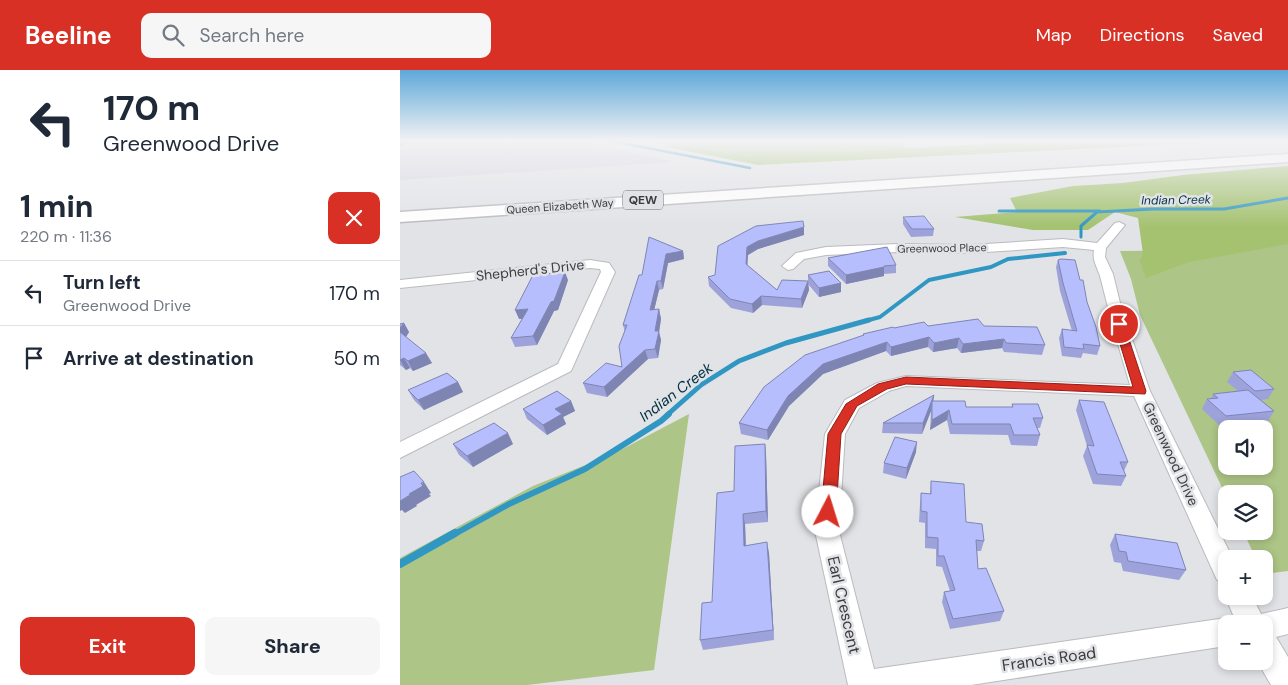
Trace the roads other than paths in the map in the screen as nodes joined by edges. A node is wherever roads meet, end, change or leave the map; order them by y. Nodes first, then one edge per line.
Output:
1 (925, 170) edge
2 (1122, 170) edge
3 (1169, 170) edge
4 (1104, 171) junction
5 (456, 199) dead end
6 (400, 217) edge
7 (1118, 225) dead end
8 (1100, 247) junction
9 (788, 266) dead end
10 (400, 284) edge
11 (1140, 391) junction
12 (400, 451) edge
13 (1218, 555) edge
14 (1288, 622) edge
15 (1273, 624) edge
16 (1218, 633) edge
17 (1273, 661) edge
18 (863, 685) edge
19 (872, 685) edge
20 (1288, 685) edge

1 - 5 highway, Queen Elizabeth Way / QEW
2 - 4 highway, Queen Elizabeth Way / QEW
3 - 4 highway
4 - 6 highway, Queen Elizabeth Way / QEW
7 - 8 street
8 - 9 street, Greenwood Place
8 - 11 street, Greenwood Drive
10 - 12 street, Shepherd's Drive
11 - 13 street, Greenwood Drive
11 - 18 street, Earl Crescent
14 - 15 street
16 - 19 street, Francis Road
17 - 20 street

